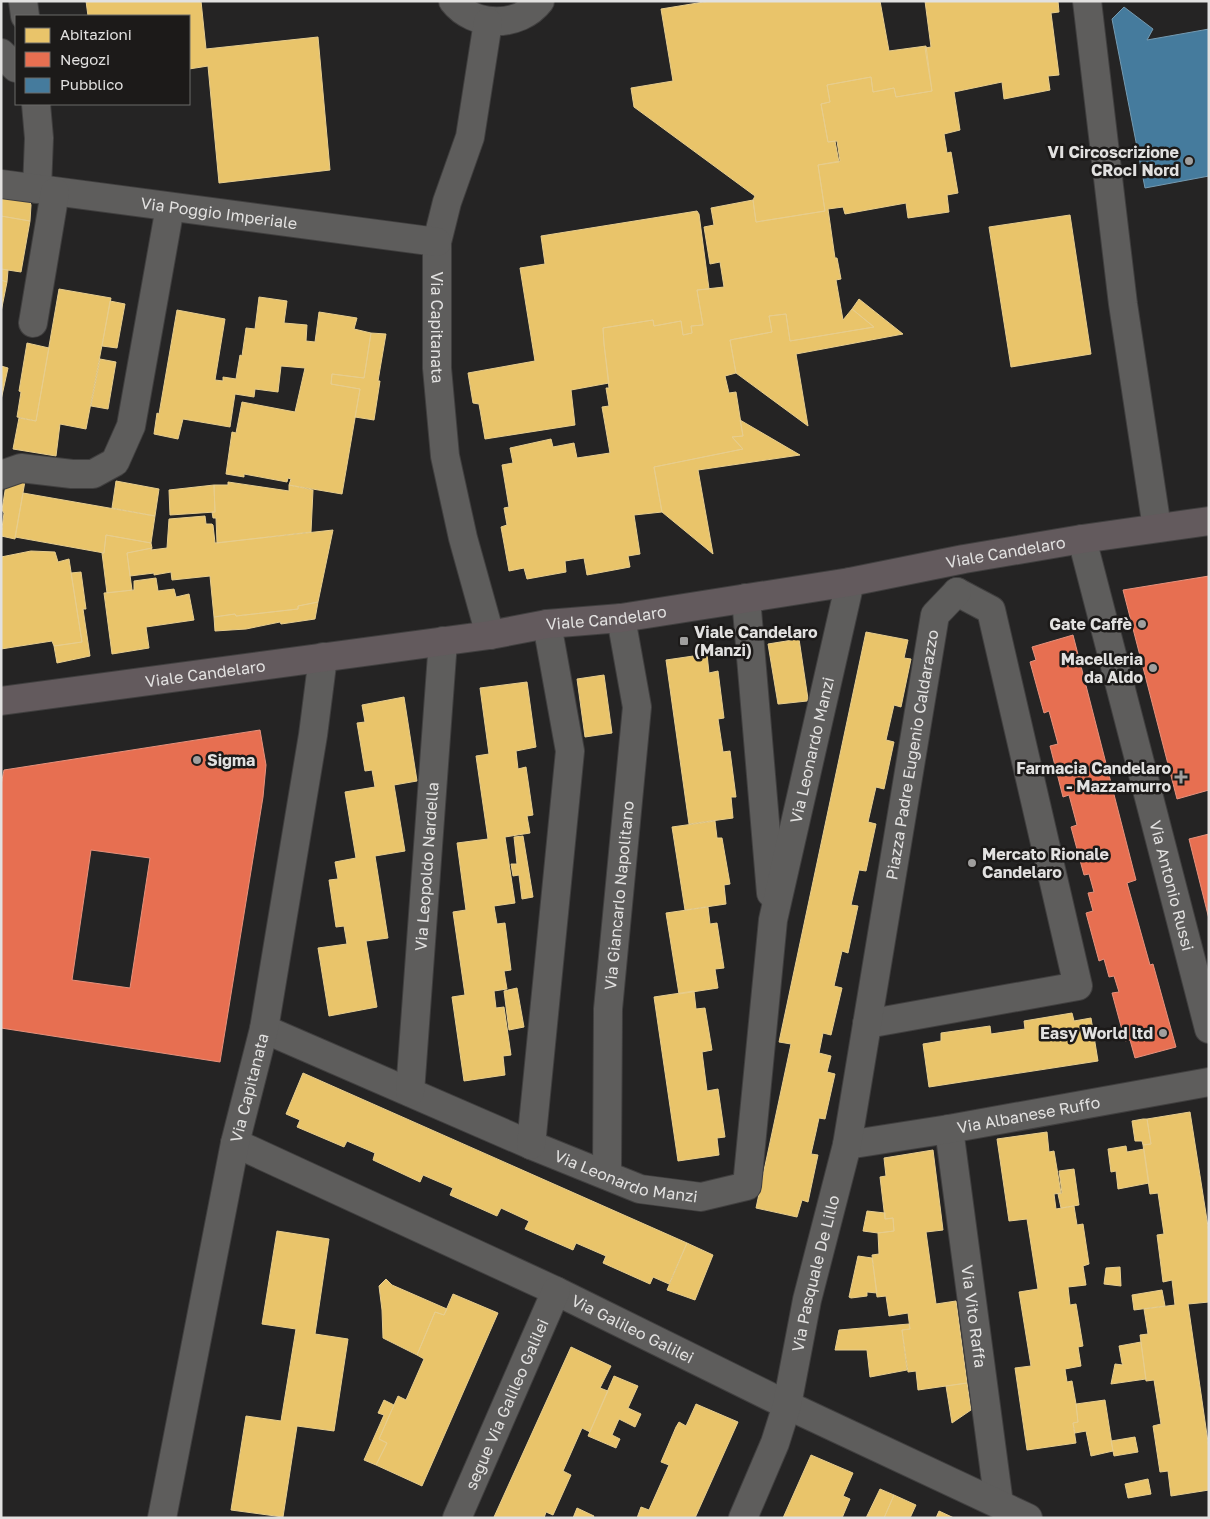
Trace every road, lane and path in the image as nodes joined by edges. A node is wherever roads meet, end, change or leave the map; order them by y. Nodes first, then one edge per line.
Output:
1 (23, 1) edge
2 (453, 1) edge
3 (540, 1) edge
4 (1086, 1) edge
5 (25, 15) edge
6 (488, 22) junction
7 (1, 53) edge
8 (15, 67) edge
9 (36, 105) edge
10 (1, 184) edge
11 (46, 190) junction
12 (170, 207) junction
13 (437, 242) junction
14 (33, 323) dead end
15 (1, 475) edge
16 (1209, 521) edge
17 (1157, 528) junction
18 (1082, 539) junction
19 (964, 559) junction
20 (850, 582) junction
21 (957, 592) junction
22 (746, 598) junction
23 (622, 618) junction
24 (547, 624) junction
25 (490, 635) junction
26 (443, 642) junction
27 (323, 657) junction
28 (1, 701) edge
29 (773, 920) junction
30 (867, 1024) junction
31 (1209, 1028) edge
32 (264, 1029) junction
33 (1209, 1082) edge
34 (410, 1092) junction
35 (949, 1129) junction
36 (235, 1143) junction
37 (848, 1144) junction
38 (531, 1145) junction
39 (607, 1175) junction
40 (556, 1291) junction
41 (787, 1405) junction
42 (998, 1504) junction
43 (162, 1518) edge
44 (457, 1518) edge
45 (744, 1518) edge
46 (1028, 1518) edge

1 - 5 street
2 - 6 street
3 - 6 street
4 - 17 street
6 - 13 street, Via Capitanata
7 - 8 street
9 - 11 street
10 - 11 street, Via Poggio Imperiale
11 - 12 street, Via Poggio Imperiale
11 - 14 street
12 - 13 street, Via Poggio Imperiale
12 - 15 street
13 - 25 street, Via Capitanata
16 - 17 main road, Viale Candelaro
17 - 18 main road, Viale Candelaro
18 - 19 main road, Viale Candelaro
18 - 31 street, Via Antonio Russi
19 - 20 main road, Viale Candelaro
19 - 21 street
20 - 22 main road, Viale Candelaro
20 - 29 street, Via Leonardo Manzi
21 - 30 street, Piazza Padre Eugenio Caldarazzo
21 - 30 street
22 - 23 main road, Viale Candelaro
22 - 29 street, Via Leonardo Manzi
23 - 24 main road, Viale Candelaro
23 - 39 street, Via Giancarlo Napolitano
24 - 25 main road, Viale Candelaro
24 - 38 street
25 - 26 main road, Viale Candelaro
26 - 27 main road, Viale Candelaro
26 - 34 street, Via Leopoldo Nardella
27 - 28 main road, Viale Candelaro
27 - 32 street, Via Capitanata
29 - 39 street, Via Leonardo Manzi
30 - 37 street, Via Pasquale De Lillo
32 - 34 street, Via Leonardo Manzi
32 - 36 street, Via Capitanata
33 - 35 street, Via Albanese Ruffo
34 - 38 street, Via Leonardo Manzi
35 - 37 street, Via Albanese Ruffo
35 - 42 street, Via Vito Raffa
36 - 40 street, Via Galileo Galilei
36 - 43 street, Via Capitanata
37 - 41 street, Via Pasquale De Lillo
38 - 39 street, Via Leonardo Manzi
40 - 41 street, Via Galileo Galilei
40 - 44 street, segue Via Galileo Galilei
41 - 42 street, Via Galileo Galilei
41 - 45 street, Via Pasquale De Lillo
42 - 46 street, Via Galileo Galilei

